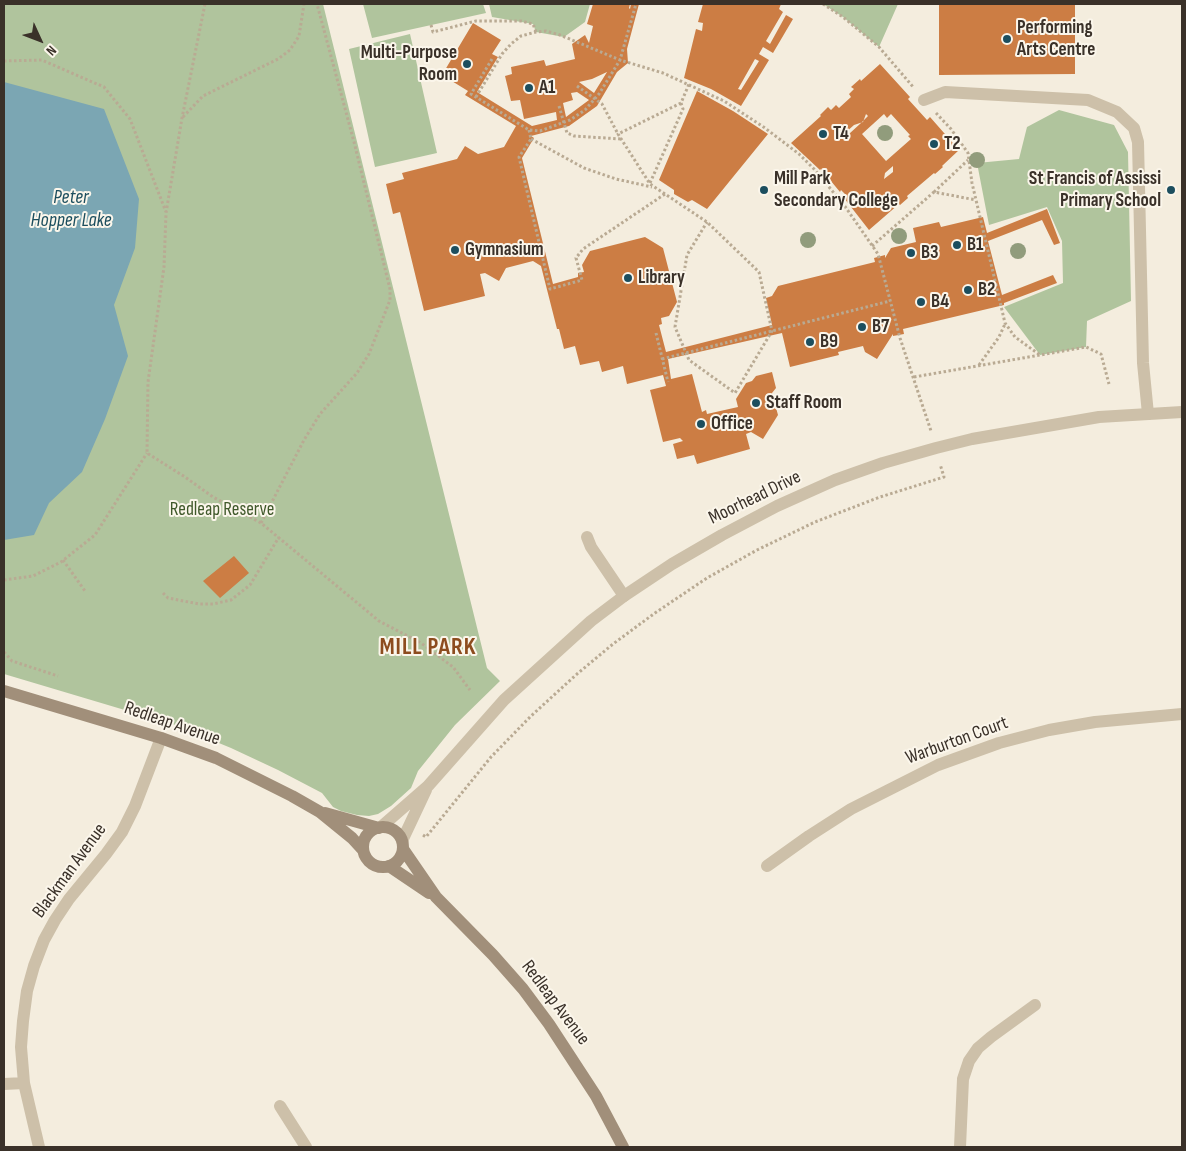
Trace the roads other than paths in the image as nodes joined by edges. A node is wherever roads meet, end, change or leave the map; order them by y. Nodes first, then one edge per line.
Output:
1 (924, 100) road end
2 (1182, 412) edge
3 (1148, 414) junction
4 (587, 537) dead end
5 (624, 596) junction
6 (4, 691) edge
7 (1182, 714) edge
8 (161, 738) junction
9 (428, 786) junction
10 (320, 812) junction
11 (380, 828) junction
12 (402, 845) junction
13 (363, 850) junction
14 (389, 866) junction
15 (767, 866) dead end
16 (436, 897) junction
17 (1035, 1005) dead end
18 (24, 1082) junction
19 (4, 1084) edge
20 (280, 1106) dead end
21 (39, 1147) edge
22 (306, 1147) edge
23 (623, 1147) edge
24 (960, 1147) edge

1 - 3 street
2 - 3 street, Moorhead Drive
3 - 5 street, Moorhead Drive
4 - 5 street
5 - 9 street, Moorhead Drive
6 - 8 street, Redleap Avenue
7 - 15 street, Warburton Court
8 - 10 street, Redleap Avenue
8 - 18 street, Blackman Avenue
9 - 11 street, Moorhead Drive
9 - 12 street, Moorhead Drive
10 - 11 street, Redleap Avenue
10 - 13 street, Redleap Avenue
11 - 12 street
11 - 13 street
12 - 14 street
12 - 16 street, Redleap Avenue
13 - 14 street
14 - 16 street, Redleap Avenue
16 - 23 street, Redleap Avenue
17 - 24 street
18 - 19 street
18 - 21 street, Blackman Avenue
20 - 22 street

